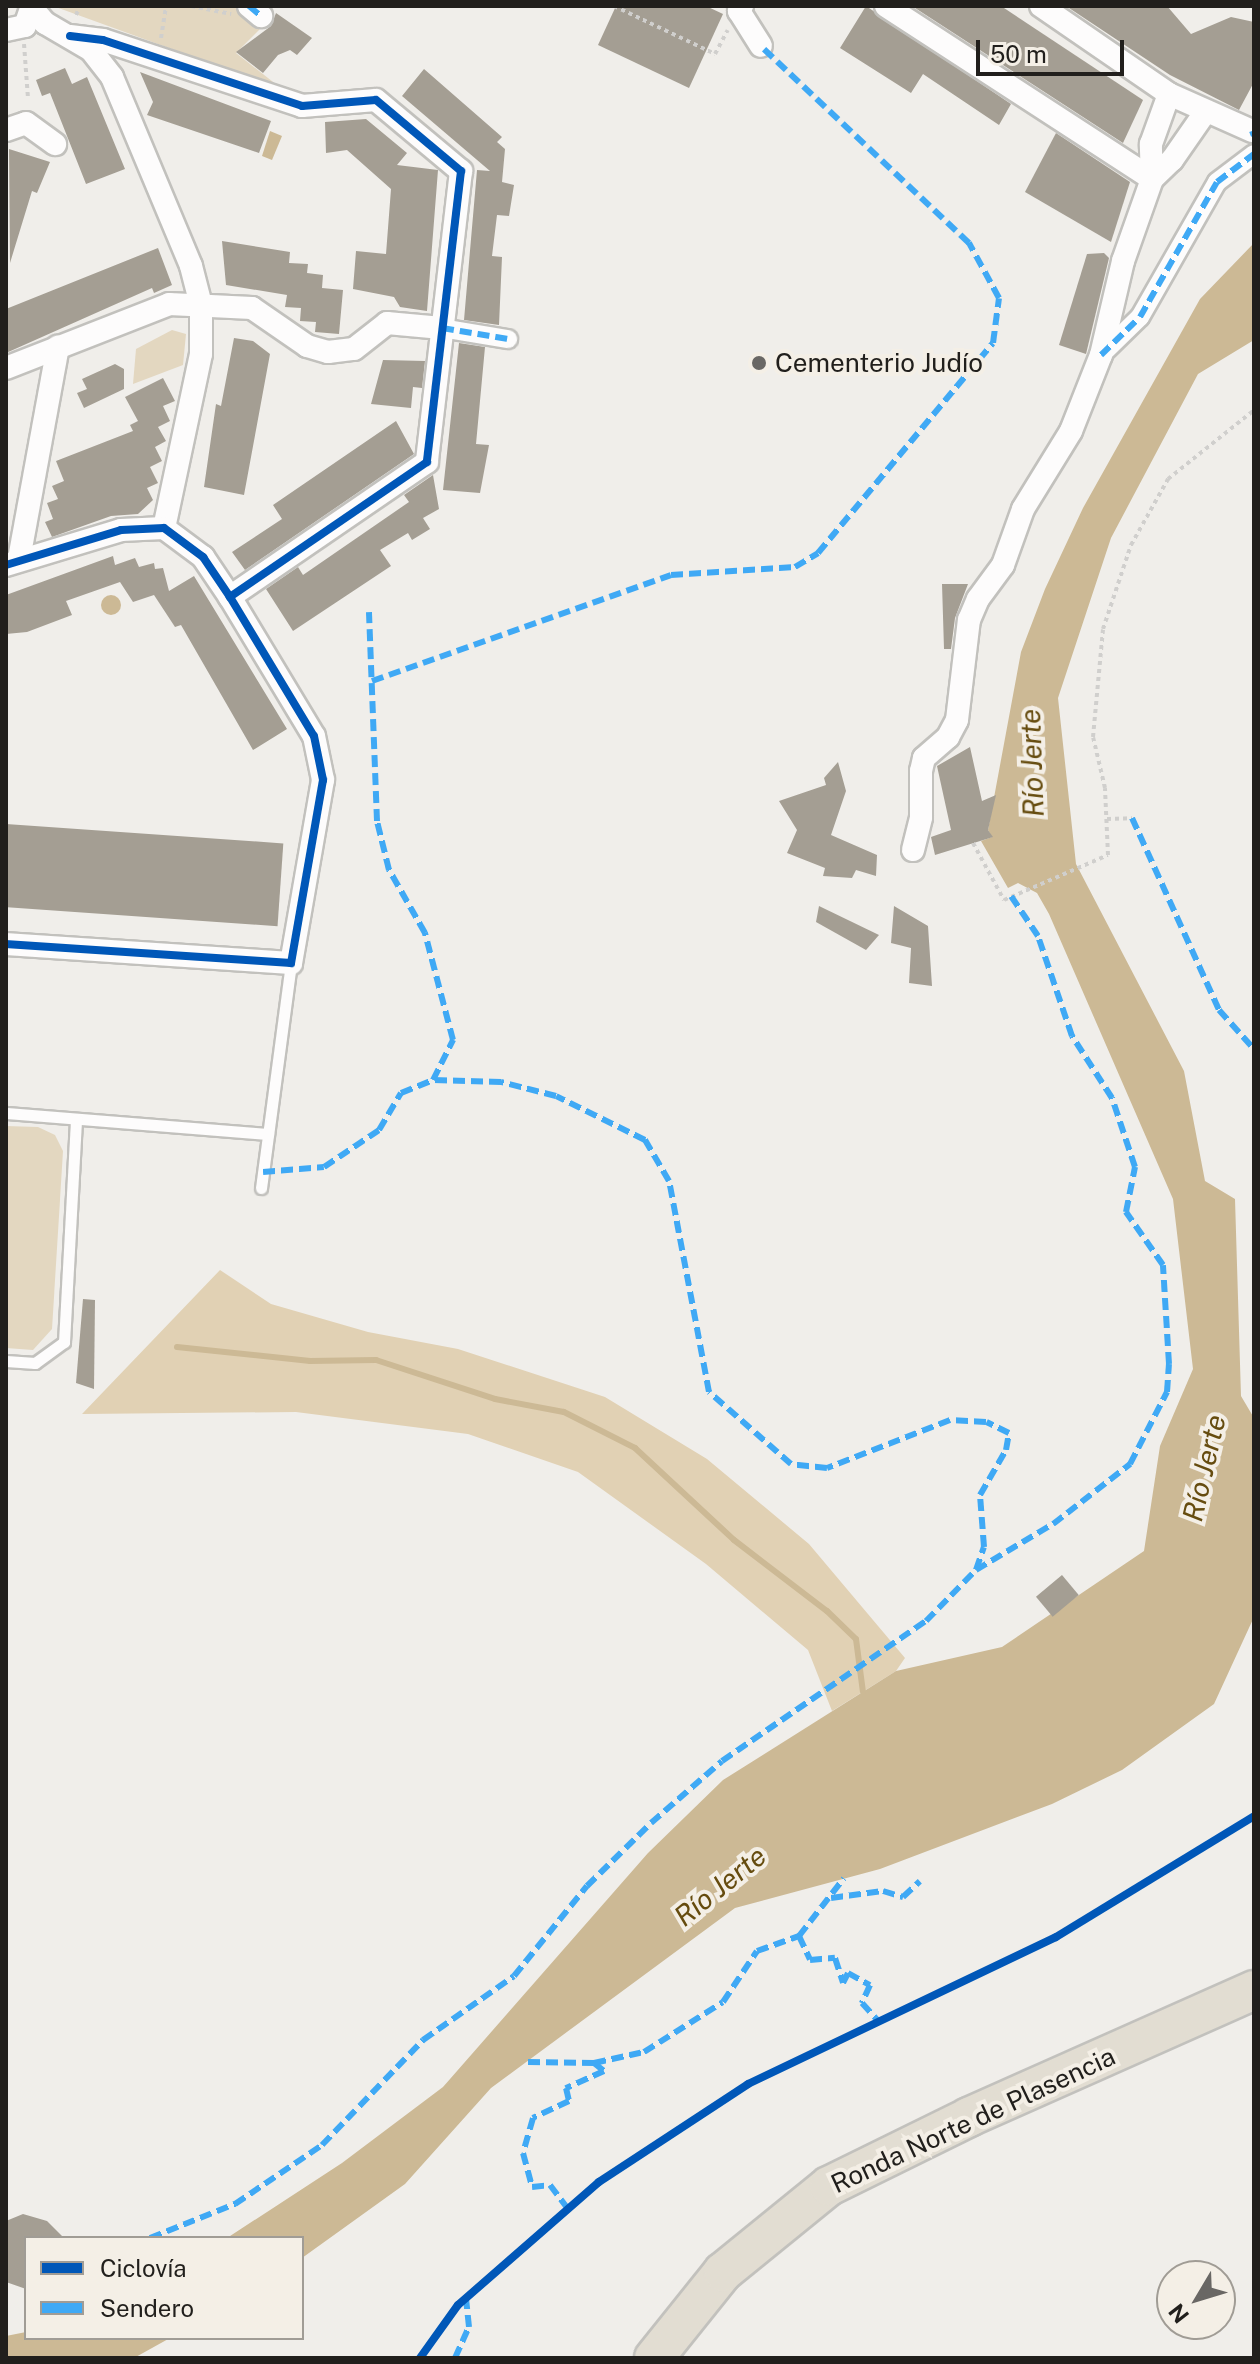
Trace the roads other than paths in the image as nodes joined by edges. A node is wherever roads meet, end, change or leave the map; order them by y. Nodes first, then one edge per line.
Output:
1 (742, 6) edge
2 (886, 6) edge
3 (1041, 6) edge
4 (23, 18) edge
5 (67, 27) junction
6 (761, 46) dead end
7 (135, 50) junction
8 (112, 77) junction
9 (1169, 94) junction
10 (1204, 114) junction
11 (6, 130) edge
12 (1254, 138) edge
13 (55, 144) dead end
14 (1152, 179) junction
15 (201, 305) junction
16 (442, 328) junction
17 (508, 339) dead end
18 (58, 347) junction
19 (1101, 355) junction
20 (6, 368) edge
21 (164, 528) junction
22 (12, 562) edge
23 (230, 597) junction
24 (913, 850) dead end
25 (6, 931) edge
26 (6, 944) edge
27 (292, 956) junction
28 (6, 1113) edge
29 (76, 1119) junction
30 (268, 1134) junction
31 (261, 1188) dead end
32 (6, 1361) edge
33 (1254, 1990) edge
34 (654, 2358) edge

1 - 6 street
2 - 14 street
3 - 9 street
4 - 5 street
5 - 7 street
5 - 8 street
7 - 8 street
7 - 16 street
8 - 15 street
9 - 10 street
9 - 14 street
10 - 12 street
10 - 14 street
11 - 13 street
12 - 19 street
14 - 19 street
15 - 16 street
15 - 18 street
15 - 21 street
16 - 17 street
16 - 23 street
18 - 20 street
18 - 22 street
19 - 24 street
21 - 22 street
21 - 23 street
23 - 27 street
25 - 27 street
26 - 27 street
27 - 30 lane
28 - 29 lane
29 - 30 lane
29 - 32 lane
30 - 31 lane
33 - 34 highway, Ronda Norte de Plasencia

